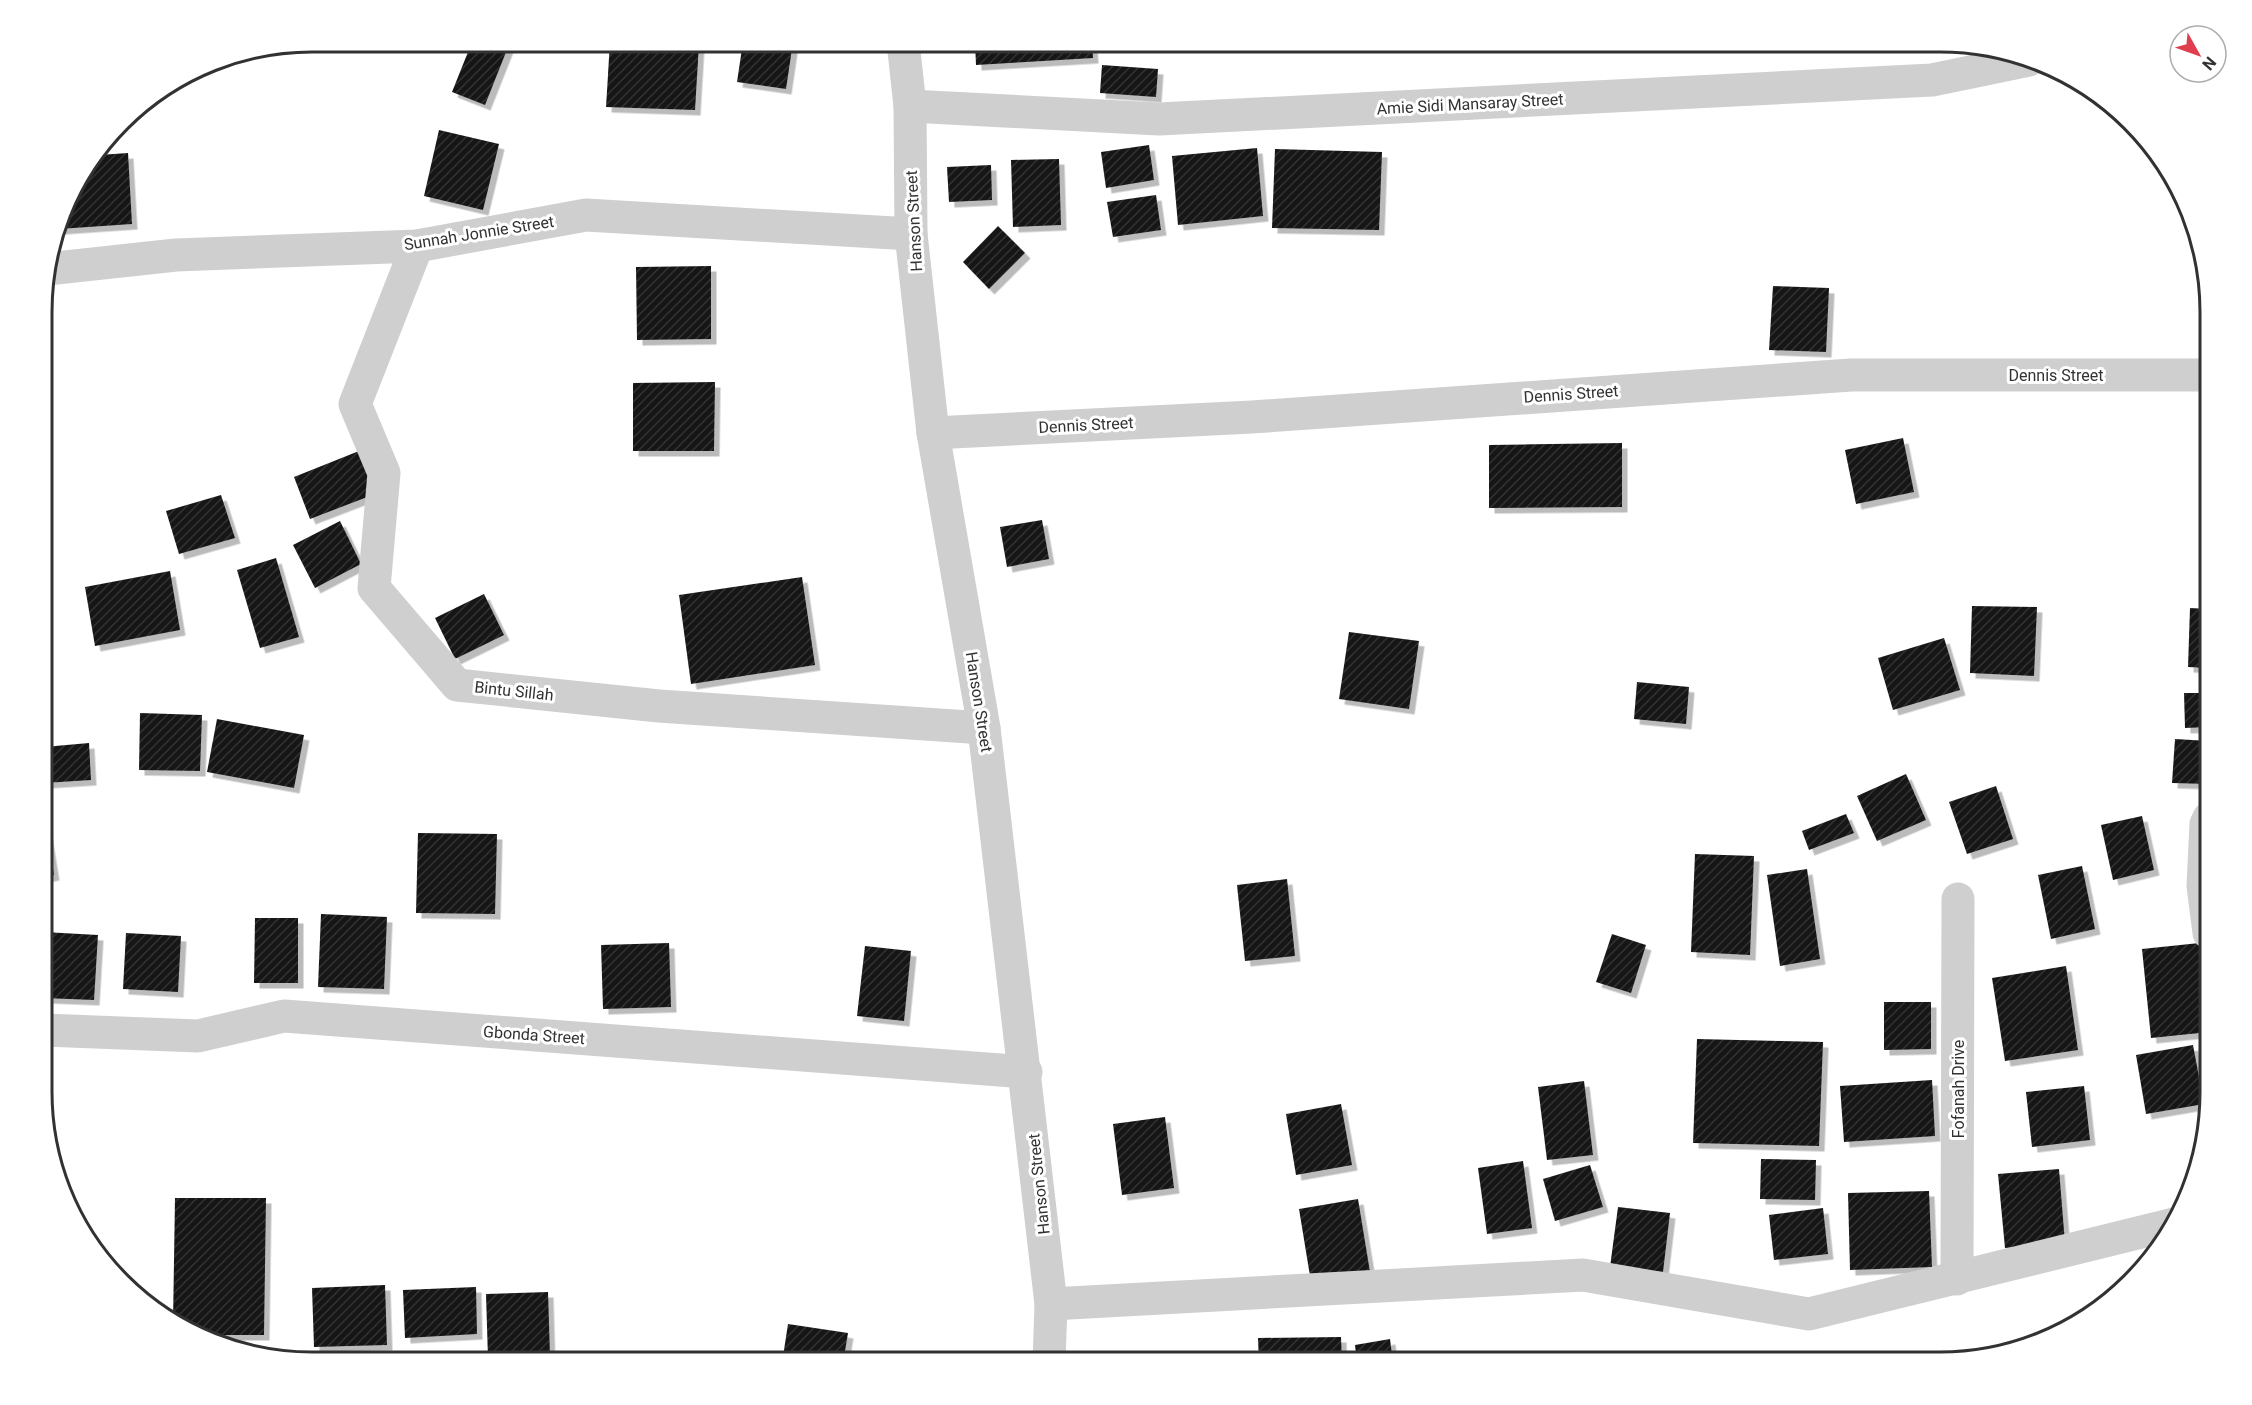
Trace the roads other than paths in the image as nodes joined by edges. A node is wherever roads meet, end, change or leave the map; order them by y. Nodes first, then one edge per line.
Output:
1 (904, 52) edge
2 (2014, 63) edge
3 (910, 106) junction
4 (911, 234) junction
5 (417, 246) junction
6 (56, 268) edge
7 (2200, 375) edge
8 (933, 433) junction
9 (984, 728) junction
10 (1958, 899) dead end
11 (52, 1030) edge
12 (1026, 1072) junction
13 (2162, 1227) edge
14 (1957, 1279) junction
15 (1051, 1304) junction
16 (1049, 1352) edge

1 - 3 street, Hanson Street
2 - 3 street, Amie Sidi Mansaray Street
3 - 4 street, Hanson Street
4 - 5 street, Sunnah Jonnie Street
4 - 8 street, Hanson Street
5 - 6 street, Sunnah Jonnie Street
5 - 9 street, Bintu Sillah
7 - 8 street, Dennis Street
8 - 9 street, Hanson Street
9 - 12 street, Hanson Street
10 - 14 street, Fofanah Drive
11 - 12 street, Gbonda Street
12 - 15 street, Hanson Street
13 - 14 street
14 - 15 street
15 - 16 street, Hanson Street

